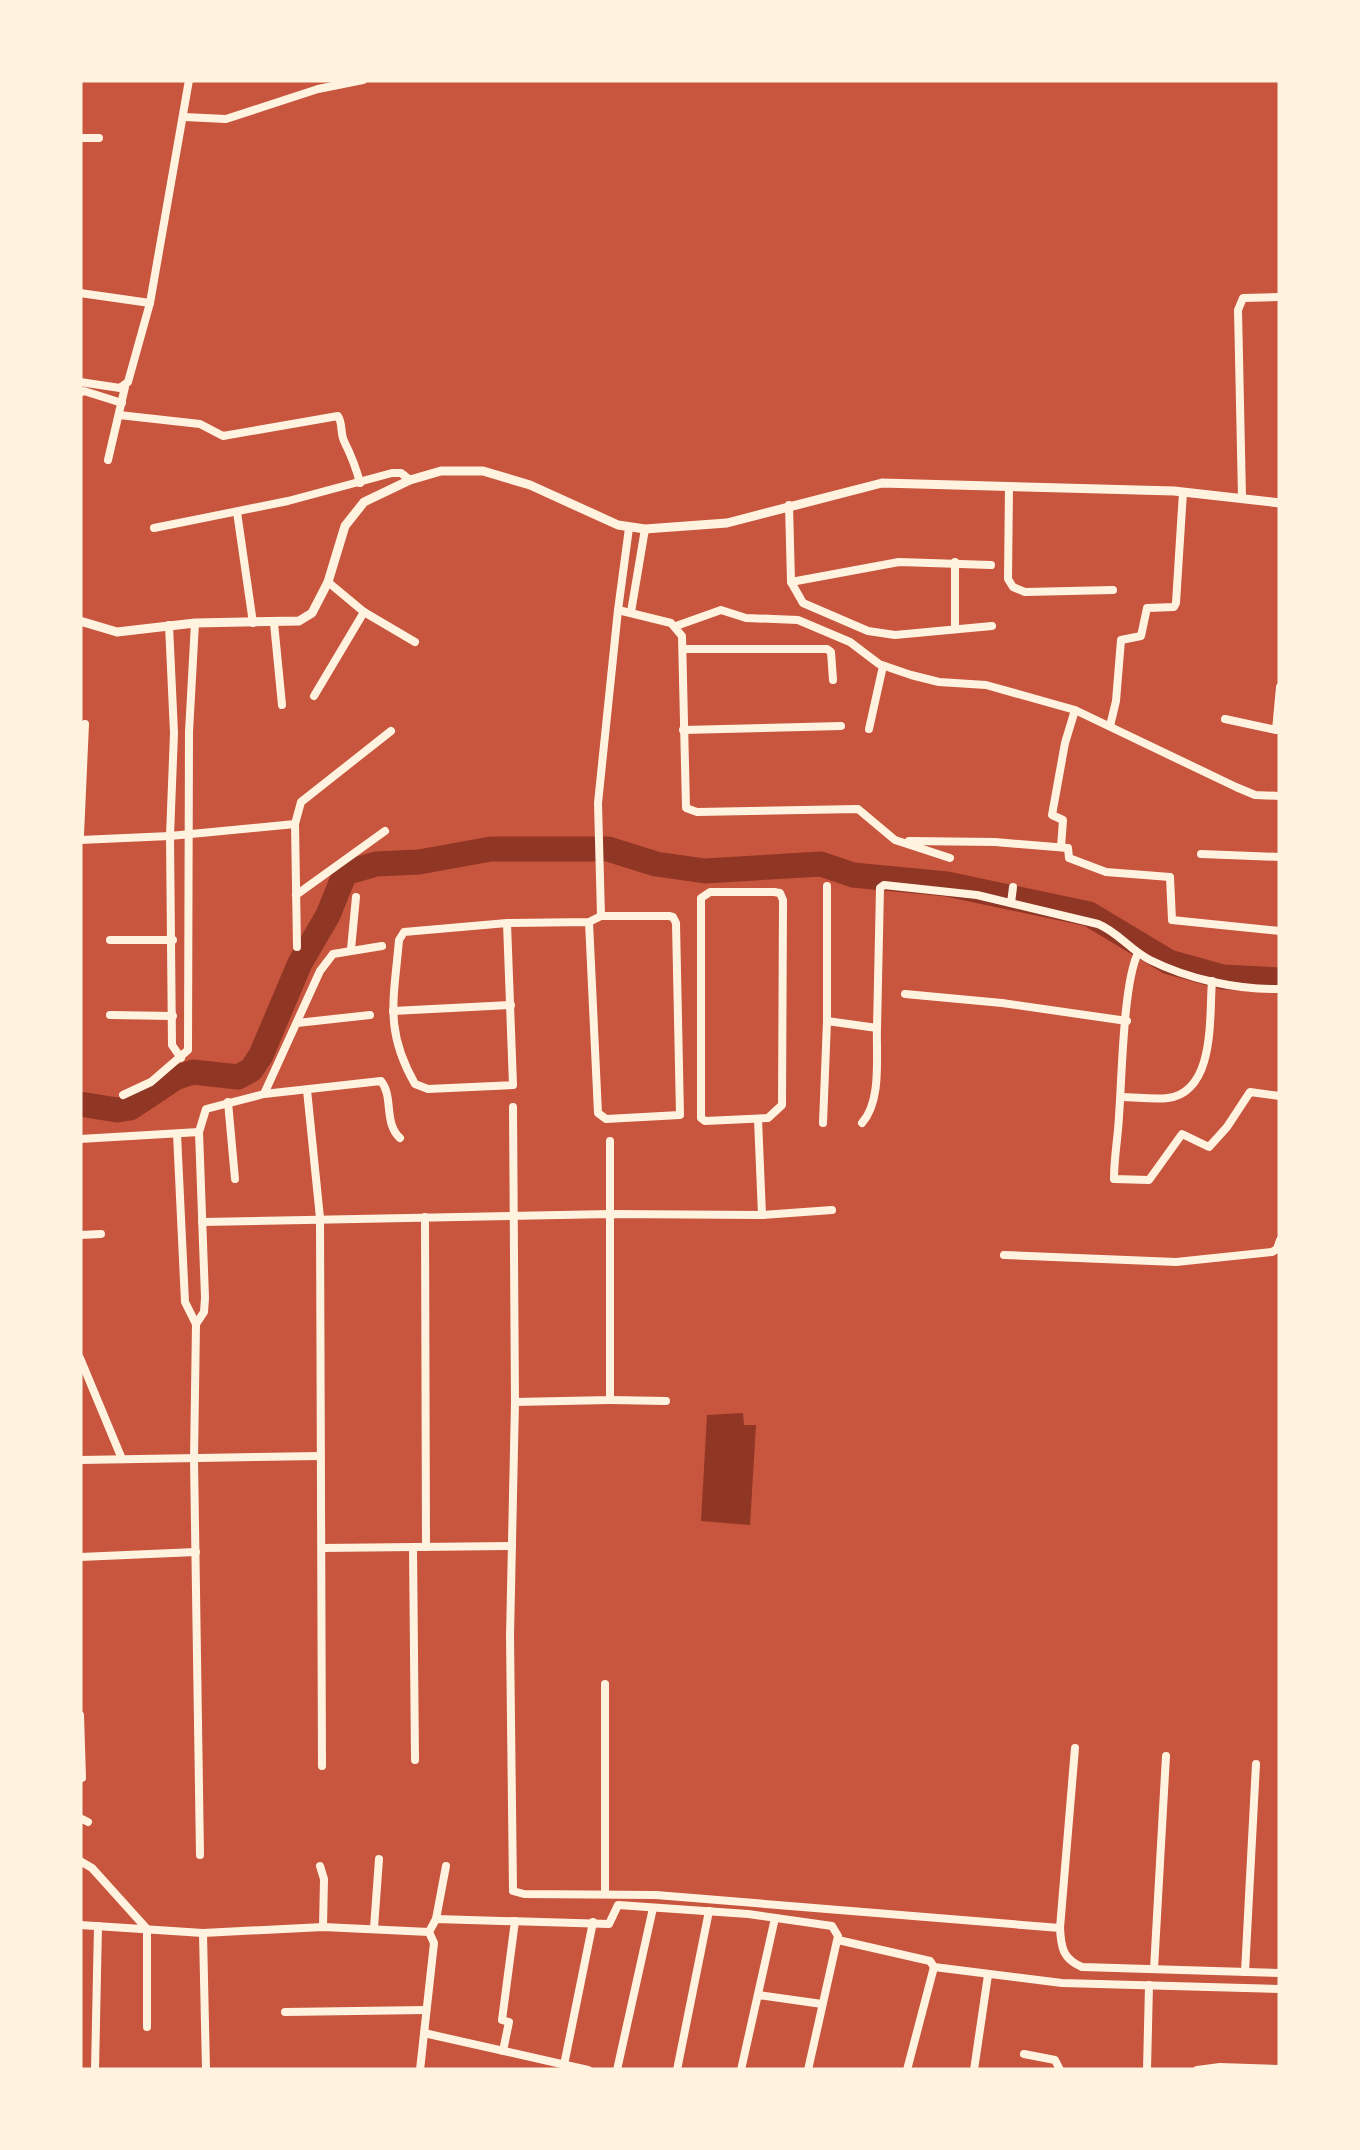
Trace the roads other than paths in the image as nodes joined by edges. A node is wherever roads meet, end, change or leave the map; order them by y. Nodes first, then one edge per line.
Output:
1 (190, 80) edge
2 (363, 80) edge
3 (318, 84) edge
4 (184, 117) junction
5 (80, 138) edge
6 (100, 138) dead end
7 (80, 292) edge
8 (1280, 297) edge
9 (150, 303) junction
10 (80, 382) edge
11 (123, 387) junction
12 (80, 393) edge
13 (122, 403) junction
14 (119, 416) junction
15 (108, 460) dead end
16 (410, 480) junction
17 (360, 483) junction
18 (1008, 487) junction
19 (1183, 492) junction
20 (1242, 497) junction
21 (1280, 504) edge
22 (789, 505) junction
23 (237, 512) junction
24 (154, 528) dead end
25 (629, 528) junction
26 (645, 529) junction
27 (955, 562) junction
28 (992, 564) dead end
29 (328, 582) junction
30 (791, 582) junction
31 (1113, 590) dead end
32 (618, 610) junction
33 (364, 612) junction
34 (631, 612) junction
35 (80, 621) edge
36 (195, 623) junction
37 (253, 623) junction
38 (274, 623) junction
39 (169, 625) junction
40 (676, 626) junction
41 (992, 626) dead end
42 (956, 629) junction
43 (414, 642) dead end
44 (683, 649) junction
45 (883, 666) junction
46 (833, 680) dead end
47 (172, 682) junction
48 (193, 682) junction
49 (1280, 687) edge
50 (314, 696) dead end
51 (282, 705) dead end
52 (1075, 710) junction
53 (1226, 719) dead end
54 (85, 724) dead end
55 (841, 726) dead end
56 (1110, 726) junction
57 (869, 729) dead end
58 (683, 730) junction
59 (390, 731) dead end
60 (189, 732) junction
61 (174, 733) junction
62 (80, 757) edge
63 (1280, 796) edge
64 (296, 824) junction
65 (385, 831) dead end
66 (190, 834) junction
67 (170, 836) junction
68 (80, 837) edge
69 (895, 840) junction
70 (1060, 847) junction
71 (1201, 854) dead end
72 (1280, 857) edge
73 (950, 858) dead end
74 (827, 886) dead end
75 (1013, 888) dead end
76 (296, 895) junction
77 (356, 896) dead end
78 (1012, 902) junction
79 (601, 916) junction
80 (588, 922) junction
81 (507, 924) junction
82 (1280, 931) edge
83 (110, 940) dead end
84 (172, 940) junction
85 (297, 946) dead end
86 (382, 946) dead end
87 (351, 950) junction
88 (1138, 953) junction
89 (1212, 981) junction
90 (1280, 989) edge
91 (905, 994) dead end
92 (511, 1005) junction
93 (393, 1010) junction
94 (110, 1015) dead end
95 (370, 1015) dead end
96 (173, 1016) junction
97 (827, 1021) junction
98 (1127, 1021) junction
99 (297, 1023) junction
100 (877, 1028) junction
101 (182, 1058) junction
102 (307, 1090) junction
103 (264, 1094) junction
104 (123, 1095) dead end
105 (1280, 1096) edge
106 (1120, 1097) junction
107 (228, 1102) junction
108 (513, 1107) dead end
109 (758, 1119) junction
110 (823, 1122) dead end
111 (862, 1123) dead end
112 (199, 1132) junction
113 (177, 1134) junction
114 (400, 1138) dead end
115 (80, 1139) edge
116 (610, 1141) dead end
117 (234, 1178) dead end
118 (832, 1210) dead end
119 (611, 1214) junction
120 (762, 1215) junction
121 (515, 1216) junction
122 (425, 1217) junction
123 (320, 1218) junction
124 (202, 1222) junction
125 (101, 1234) dead end
126 (80, 1235) edge
127 (1280, 1240) edge
128 (1004, 1255) dead end
129 (196, 1324) junction
130 (80, 1358) edge
131 (610, 1400) junction
132 (666, 1400) dead end
133 (515, 1402) junction
134 (320, 1456) junction
135 (122, 1459) junction
136 (194, 1459) junction
137 (80, 1460) edge
138 (512, 1546) junction
139 (414, 1547) junction
140 (426, 1547) junction
141 (322, 1548) junction
142 (196, 1552) junction
143 (80, 1558) edge
144 (605, 1684) dead end
145 (80, 1715) edge
146 (1075, 1748) dead end
147 (1166, 1756) dead end
148 (415, 1760) dead end
149 (1256, 1764) dead end
150 (322, 1766) dead end
151 (82, 1778) edge
152 (200, 1855) dead end
153 (379, 1859) dead end
154 (80, 1861) edge
155 (320, 1866) dead end
156 (446, 1866) dead end
157 (605, 1893) junction
158 (653, 1908) junction
159 (708, 1911) junction
160 (775, 1918) junction
161 (436, 1920) junction
162 (515, 1920) junction
163 (593, 1922) junction
164 (80, 1924) edge
165 (98, 1926) junction
166 (323, 1928) junction
167 (374, 1928) junction
168 (1060, 1928) junction
169 (147, 1929) junction
170 (429, 1932) junction
171 (202, 1933) junction
172 (838, 1940) junction
173 (934, 1967) junction
174 (1154, 1970) junction
175 (1245, 1972) junction
176 (1280, 1973) edge
177 (988, 1974) junction
178 (1149, 1985) junction
179 (1280, 1988) edge
180 (758, 1995) junction
181 (822, 2004) junction
182 (426, 2010) junction
183 (285, 2012) dead end
184 (146, 2027) dead end
185 (424, 2033) junction
186 (503, 2051) junction
187 (1024, 2054) dead end
188 (564, 2064) junction
189 (1280, 2069) edge
190 (94, 2070) edge
191 (206, 2070) edge
192 (420, 2070) edge
193 (588, 2070) edge
194 (618, 2070) edge
195 (677, 2070) edge
196 (741, 2070) edge
197 (808, 2070) edge
198 (907, 2070) edge
199 (974, 2070) edge
200 (1060, 2070) edge
201 (1147, 2070) edge
202 (1196, 2070) edge

1 - 4 street
2 - 3 street
3 - 4 street
4 - 9 street
5 - 6 street
7 - 9 street
8 - 20 street
9 - 11 street
10 - 11 street
11 - 13 street
12 - 13 street
13 - 14 street
14 - 15 street
14 - 17 street
16 - 17 street
16 - 25 street
16 - 29 street
17 - 23 street
18 - 19 street
18 - 22 street
18 - 31 street
19 - 20 street
19 - 56 street
20 - 21 street
22 - 26 street
22 - 30 street
23 - 24 street
23 - 37 street
25 - 26 street
25 - 32 street
26 - 34 street
27 - 28 street
27 - 30 street
27 - 42 street
29 - 33 street
29 - 38 street
30 - 42 street
32 - 34 street
32 - 79 street
33 - 43 street
33 - 50 street
34 - 40 street
35 - 39 street
36 - 37 street
36 - 39 street
36 - 48 street
37 - 38 street
38 - 51 street
39 - 47 street
40 - 44 street
40 - 45 street
41 - 42 street
44 - 46 street
44 - 58 street
45 - 52 street
45 - 57 street
47 - 48 street
47 - 61 street
48 - 60 street
49 - 53 street
52 - 56 street
52 - 70 street
54 - 62 street
55 - 58 street
56 - 63 street
58 - 69 street
59 - 64 street
60 - 61 street
60 - 66 street
61 - 67 street
62 - 68 street
64 - 66 street
64 - 76 street
65 - 76 street
66 - 67 street
66 - 101 street
67 - 68 street
67 - 84 street
69 - 70 street
69 - 73 street
70 - 82 street
71 - 72 street
74 - 97 street
75 - 78 street
76 - 85 street
77 - 87 street
78 - 88 street
78 - 100 street
79 - 80 street
79 - 80 street
80 - 81 street
81 - 92 street
81 - 93 street
83 - 84 street
84 - 96 street
86 - 87 street
87 - 99 street
88 - 89 street
88 - 98 street
89 - 90 street
89 - 106 street
91 - 98 street
92 - 93 street
92 - 93 street
94 - 96 street
95 - 99 street
96 - 101 street
97 - 100 street
97 - 110 street
98 - 106 street
99 - 103 street
100 - 111 street
101 - 104 street
102 - 103 street
102 - 114 street
102 - 123 street
103 - 107 street
105 - 106 street
107 - 112 street
107 - 117 street
108 - 121 street
109 - 109 street
109 - 120 street
112 - 113 street
112 - 124 street
113 - 115 street
113 - 129 street
116 - 119 street
118 - 120 street
119 - 120 street
119 - 121 street
119 - 131 street
121 - 122 street
121 - 133 street
122 - 123 street
122 - 140 street
123 - 124 street
123 - 134 street
124 - 129 street
125 - 126 street
127 - 128 street
129 - 136 street
130 - 135 street
131 - 132 street
131 - 133 street
133 - 138 street
134 - 136 street
134 - 141 street
135 - 136 street
135 - 137 street
136 - 142 street
138 - 140 street
138 - 157 street
139 - 140 street
139 - 141 street
139 - 148 street
141 - 150 street
142 - 143 street
142 - 152 street
144 - 157 street
145 - 151 street
146 - 168 street
147 - 174 street
149 - 175 street
153 - 167 street
154 - 169 street
155 - 166 street
156 - 161 street
157 - 168 street
158 - 159 street
158 - 163 street
158 - 194 street
159 - 160 street
159 - 195 street
160 - 172 street
160 - 180 street
161 - 162 street
161 - 170 street
162 - 163 street
162 - 186 street
163 - 188 street
164 - 165 street
165 - 169 street
165 - 190 street
166 - 167 street
166 - 171 street
167 - 170 street
168 - 174 street
169 - 171 street
169 - 184 street
170 - 182 street
171 - 191 street
172 - 173 street
172 - 181 street
173 - 177 street
173 - 198 street
174 - 175 street
175 - 176 street
177 - 178 street
177 - 199 street
178 - 179 street
178 - 201 street
180 - 181 street
180 - 196 street
181 - 197 street
182 - 183 street
182 - 185 street
185 - 186 street
185 - 192 street
186 - 188 street
187 - 200 street
188 - 193 street
189 - 202 street

